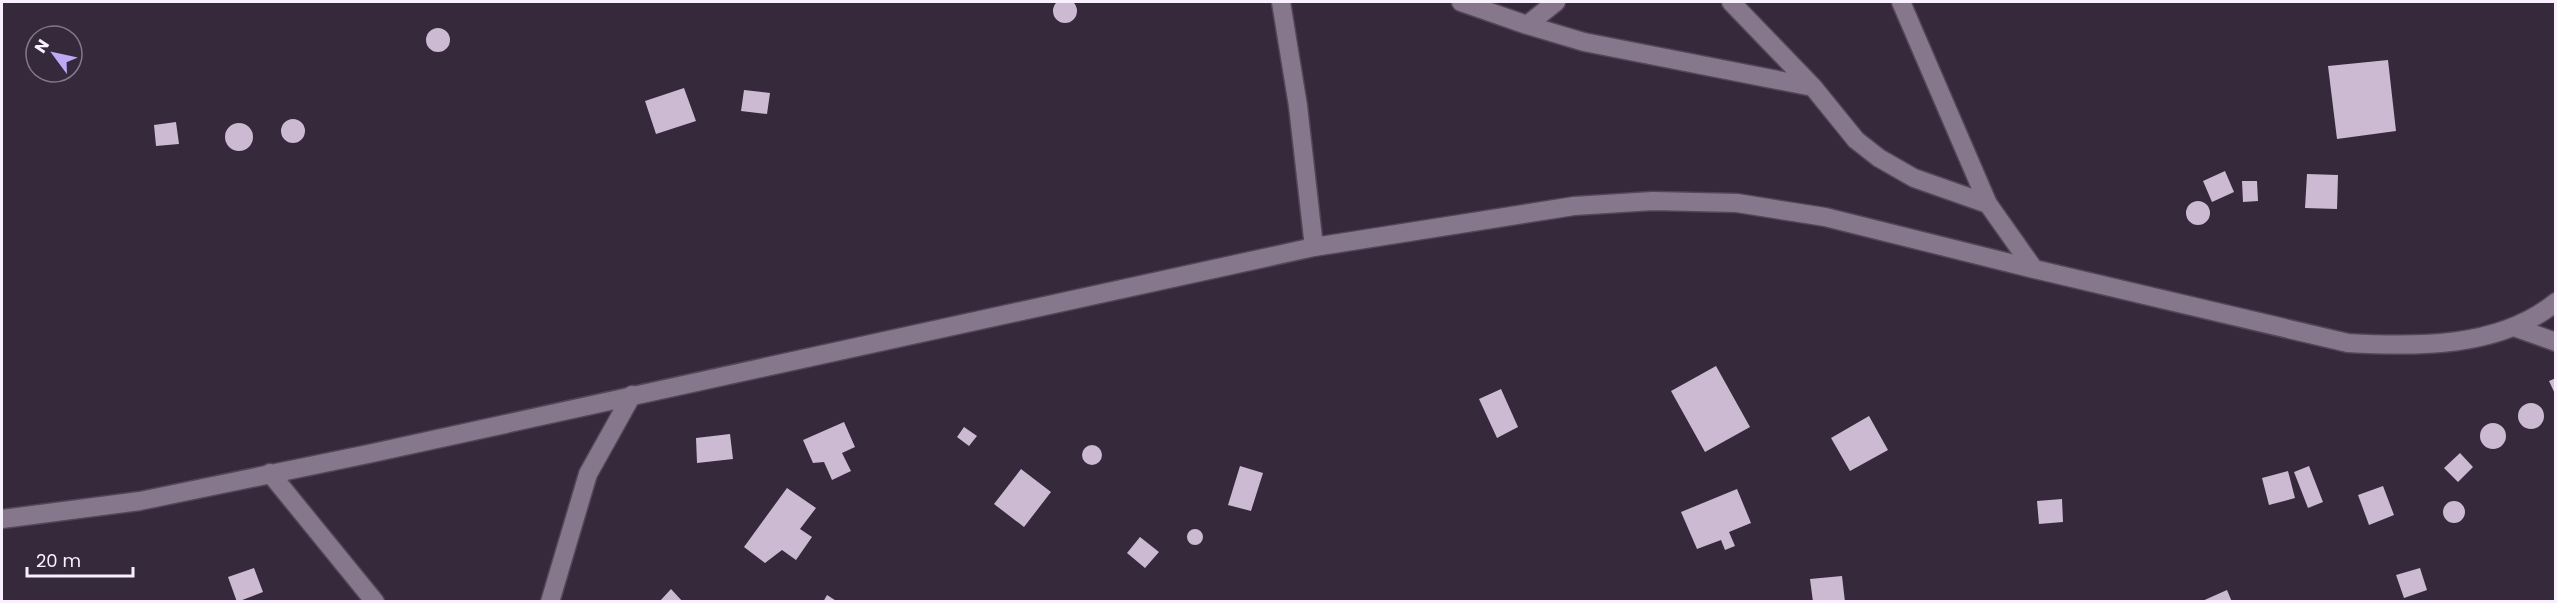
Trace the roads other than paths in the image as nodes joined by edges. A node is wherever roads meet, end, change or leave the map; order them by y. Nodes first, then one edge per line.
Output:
1 (1281, 2) edge
2 (1461, 2) edge
3 (1556, 2) edge
4 (1731, 2) edge
5 (1901, 2) edge
6 (1527, 26) junction
7 (1813, 87) junction
8 (1988, 204) junction
9 (1314, 247) junction
10 (2034, 269) junction
11 (2556, 302) edge
12 (2514, 327) junction
13 (2556, 342) edge
14 (632, 394) junction
15 (270, 473) junction
16 (2, 519) edge
17 (375, 602) edge
18 (550, 602) edge

1 - 9 street
2 - 6 street
3 - 6 street
4 - 7 street
5 - 8 street
6 - 7 street
7 - 8 street
8 - 10 street
9 - 10 street
9 - 14 street
10 - 12 street
11 - 12 street
12 - 13 street
14 - 15 street
14 - 18 street
15 - 16 street
15 - 17 street

